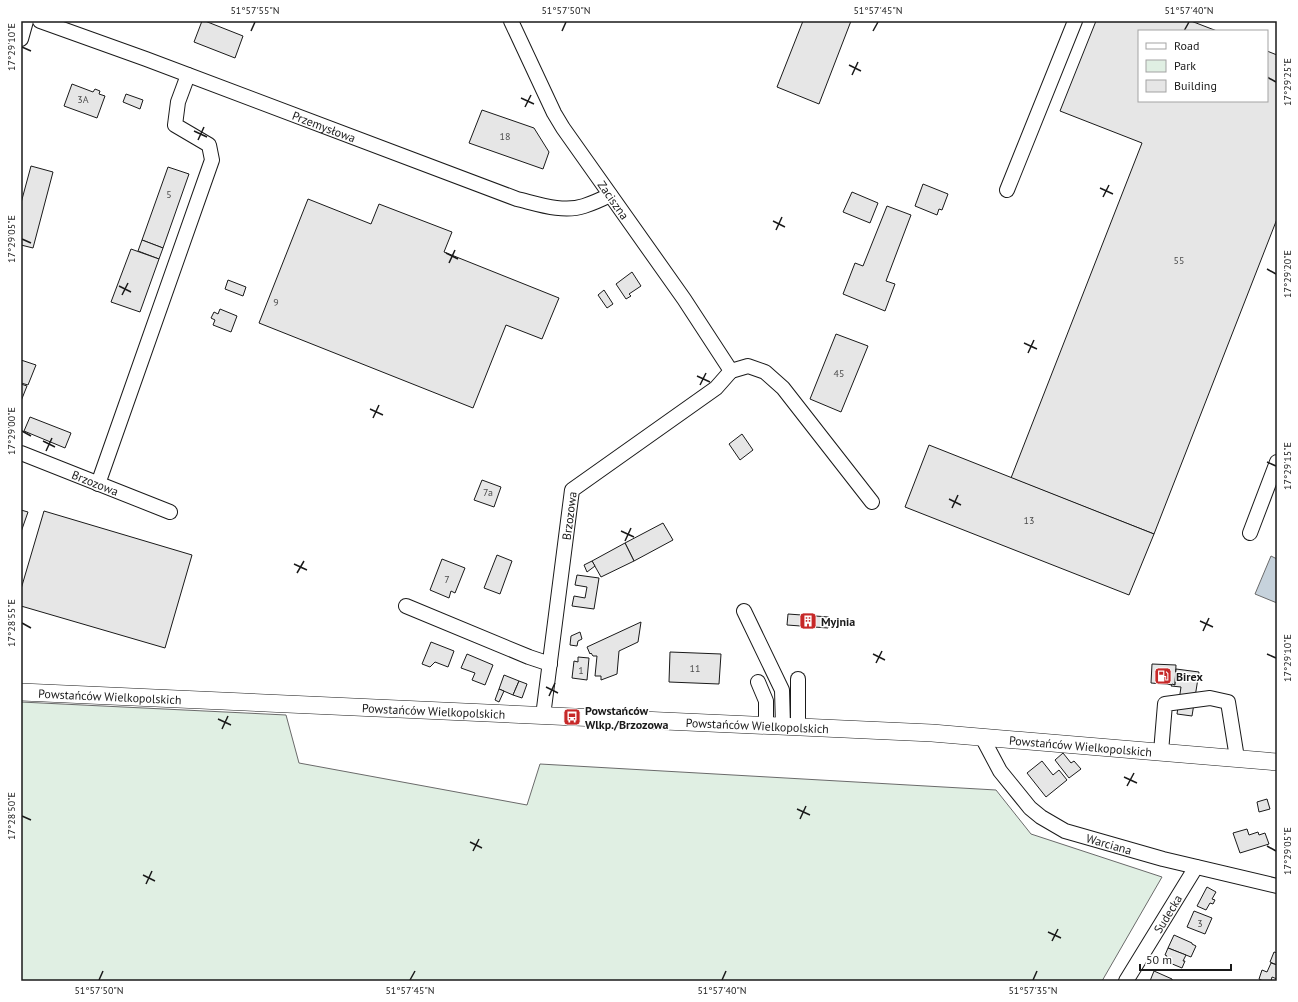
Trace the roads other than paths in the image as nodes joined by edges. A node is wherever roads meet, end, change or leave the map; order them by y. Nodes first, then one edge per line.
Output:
1 (26, 21) edge
2 (40, 21) edge
3 (510, 21) edge
4 (1074, 21) edge
5 (21, 39) edge
6 (188, 75) junction
7 (1007, 190) dead end
8 (610, 196) junction
9 (731, 371) junction
10 (21, 453) edge
11 (1277, 462) edge
12 (98, 484) junction
13 (872, 502) dead end
14 (170, 512) dead end
15 (1250, 533) dead end
16 (406, 606) dead end
17 (744, 611) dead end
18 (550, 664) junction
19 (798, 679) dead end
20 (758, 682) dead end
21 (21, 692) edge
22 (543, 716) junction
23 (766, 725) junction
24 (790, 727) junction
25 (982, 737) junction
26 (1161, 752) junction
27 (1237, 758) junction
28 (1277, 762) edge
29 (1196, 867) junction
30 (1277, 886) edge
31 (1126, 981) edge

1 - 5 street
2 - 6 street, Przemysłowa
3 - 8 street, Zaciszna
4 - 7 street
6 - 8 street, Przemysłowa
6 - 12 street
8 - 9 street, Zaciszna
9 - 13 street
9 - 18 street, Brzozowa
10 - 12 street, Brzozowa
11 - 15 street
12 - 14 street, Brzozowa
16 - 18 street
17 - 24 street
18 - 22 street, Brzozowa
19 - 24 street
20 - 23 street
21 - 22 main road, Powstańców Wielkopolskich
22 - 23 main road, Powstańców Wielkopolskich
23 - 24 main road, Powstańców Wielkopolskich
24 - 25 main road, Powstańców Wielkopolskich
25 - 26 main road, Powstańców Wielkopolskich
25 - 29 street, Warciana
26 - 27 main road, Powstańców Wielkopolskich
26 - 27 street
27 - 28 main road, Powstańców Wielkopolskich
29 - 30 street, Warciana
29 - 31 street, Sudecka

